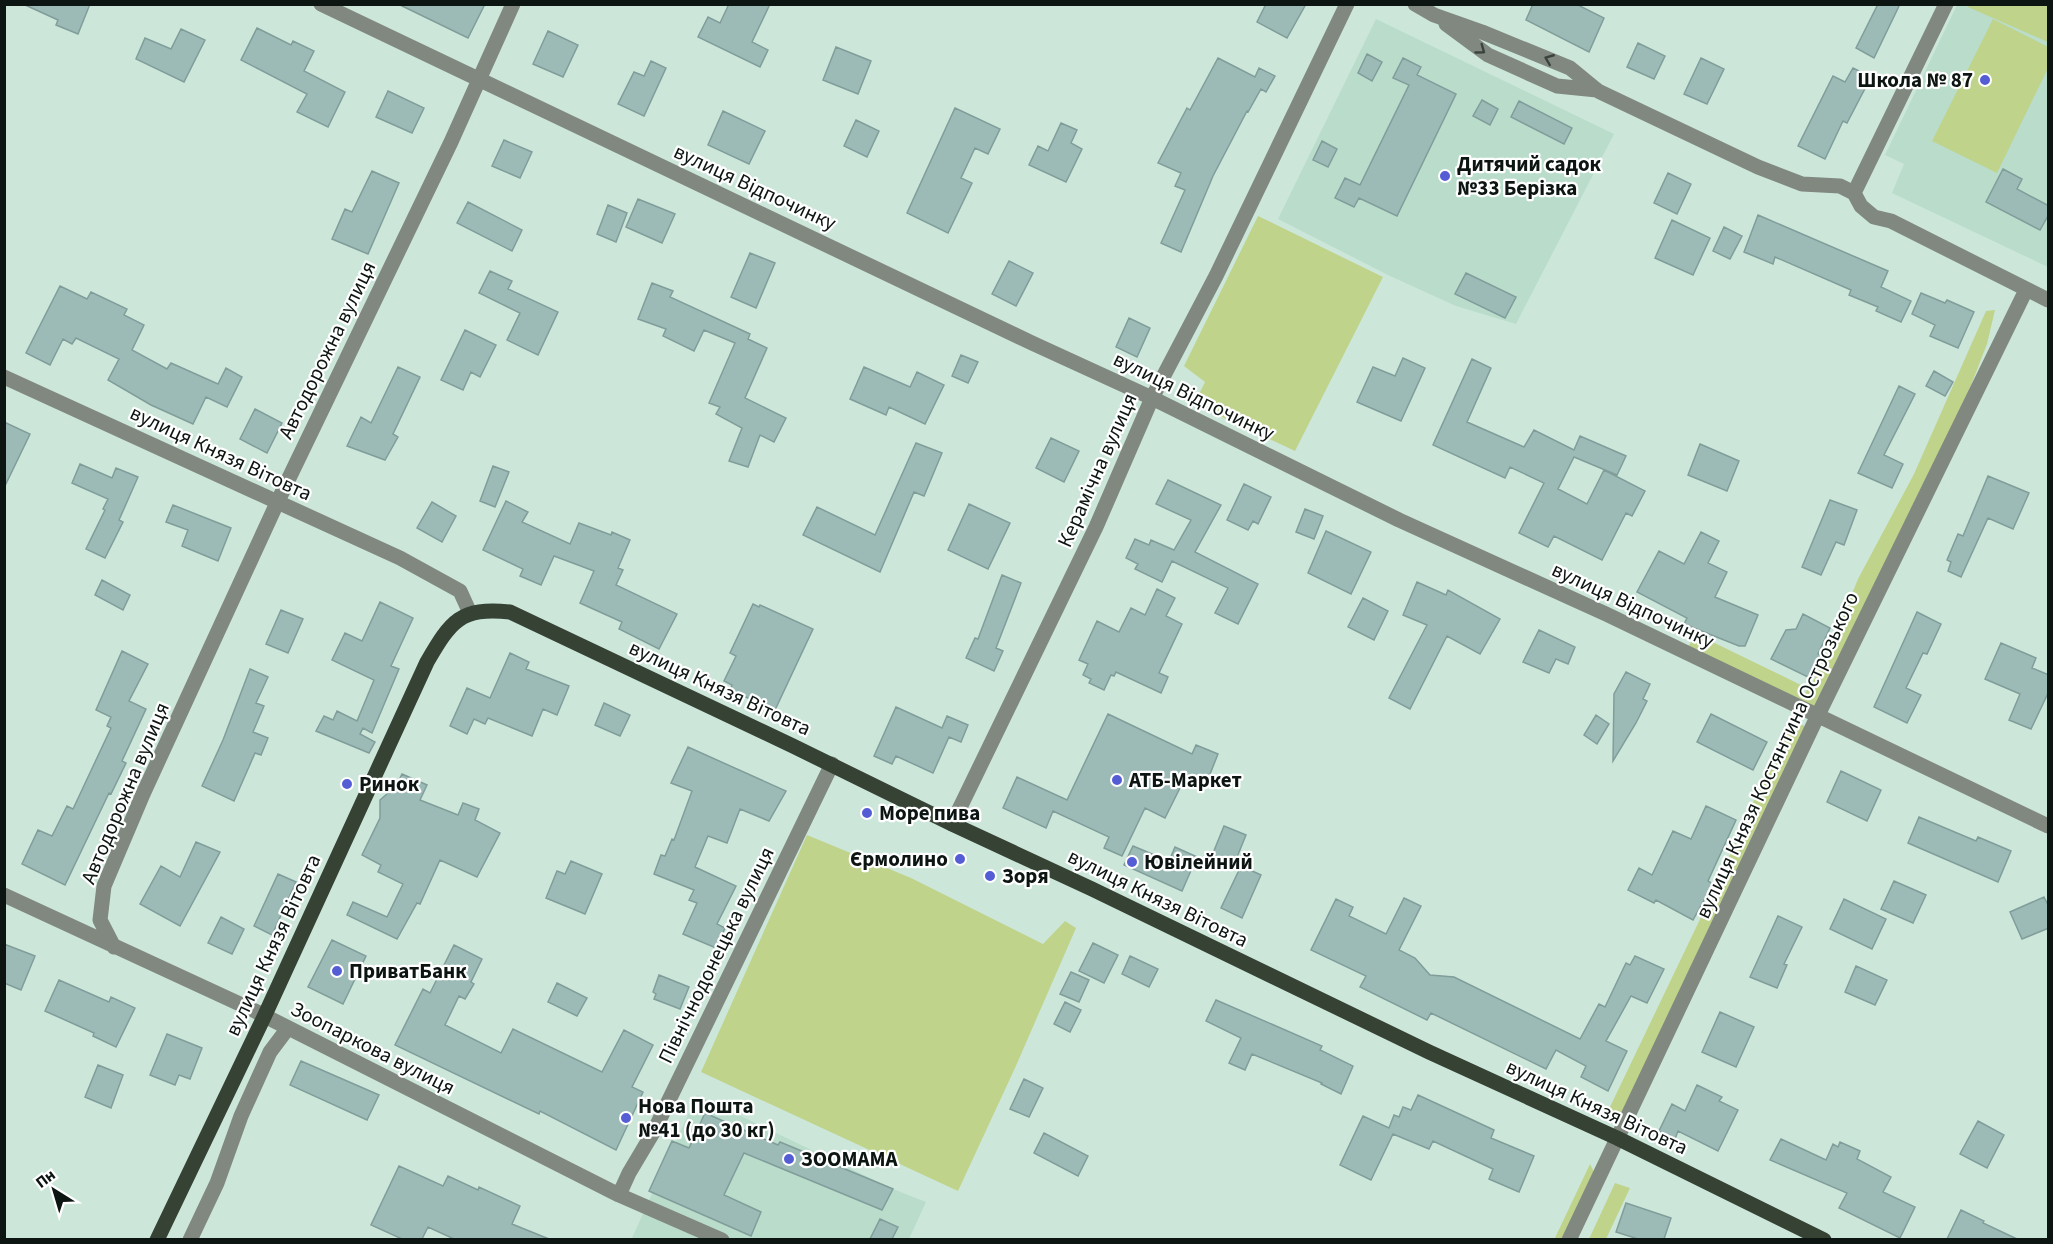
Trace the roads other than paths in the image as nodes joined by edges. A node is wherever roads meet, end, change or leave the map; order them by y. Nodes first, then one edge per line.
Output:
1 (321, 4) edge
2 (513, 4) edge
3 (1347, 4) edge
4 (1415, 4) edge
5 (1946, 4) edge
6 (1434, 15) junction
7 (478, 80) junction
8 (1598, 91) junction
9 (1854, 193) junction
10 (2026, 290) junction
11 (2049, 300) edge
12 (4, 377) edge
13 (1152, 398) junction
14 (277, 503) junction
15 (470, 613) junction
16 (1818, 716) junction
17 (832, 764) junction
18 (952, 824) junction
19 (2049, 826) edge
20 (4, 895) edge
21 (114, 947) junction
22 (264, 1017) junction
23 (288, 1029) junction
24 (1617, 1138) junction
25 (619, 1195) junction
26 (157, 1239) edge
27 (190, 1239) edge
28 (722, 1239) edge
29 (1569, 1239) edge
30 (1824, 1239) edge

1 - 7 street, вулиця Відпочинку
2 - 7 street, Автодорожна вулиця
3 - 13 street, Керамічна вулиця
4 - 6 street
5 - 9 street
8 -> 6 street
6 -> 8 street
7 - 13 street, вулиця Відпочинку
7 - 14 street, Автодорожна вулиця
8 - 9 street
9 - 10 street
10 - 11 street
10 - 16 street, вулиця Князя Костянтина Острозького
12 - 14 street, вулиця Князя Вітовта
13 - 16 street, вулиця Відпочинку
13 - 18 street, Керамічна вулиця
14 - 15 street, вулиця Князя Вітовта
14 - 21 street, Автодорожна вулиця
15 - 17 main road, вулиця Князя Вітовта
15 - 22 main road, вулиця Князя Вітовта
16 - 19 street, вулиця Відпочинку
16 - 24 street, вулиця Князя Костянтина Острозького
17 - 18 main road, вулиця Князя Вітовта
17 - 25 street, Північнодонецька вулиця
18 - 24 main road, вулиця Князя Вітовта
20 - 21 street, Зоопаркова вулиця
21 - 22 street, Зоопаркова вулиця
22 - 23 street, Зоопаркова вулиця
22 - 26 main road, вулиця Князя Вітовта
23 - 25 street, Зоопаркова вулиця
23 - 27 street
24 - 29 street, вулиця Князя Костянтина Острозького
24 - 30 main road, вулиця Князя Вітовта
25 - 28 street, Зоопаркова вулиця

